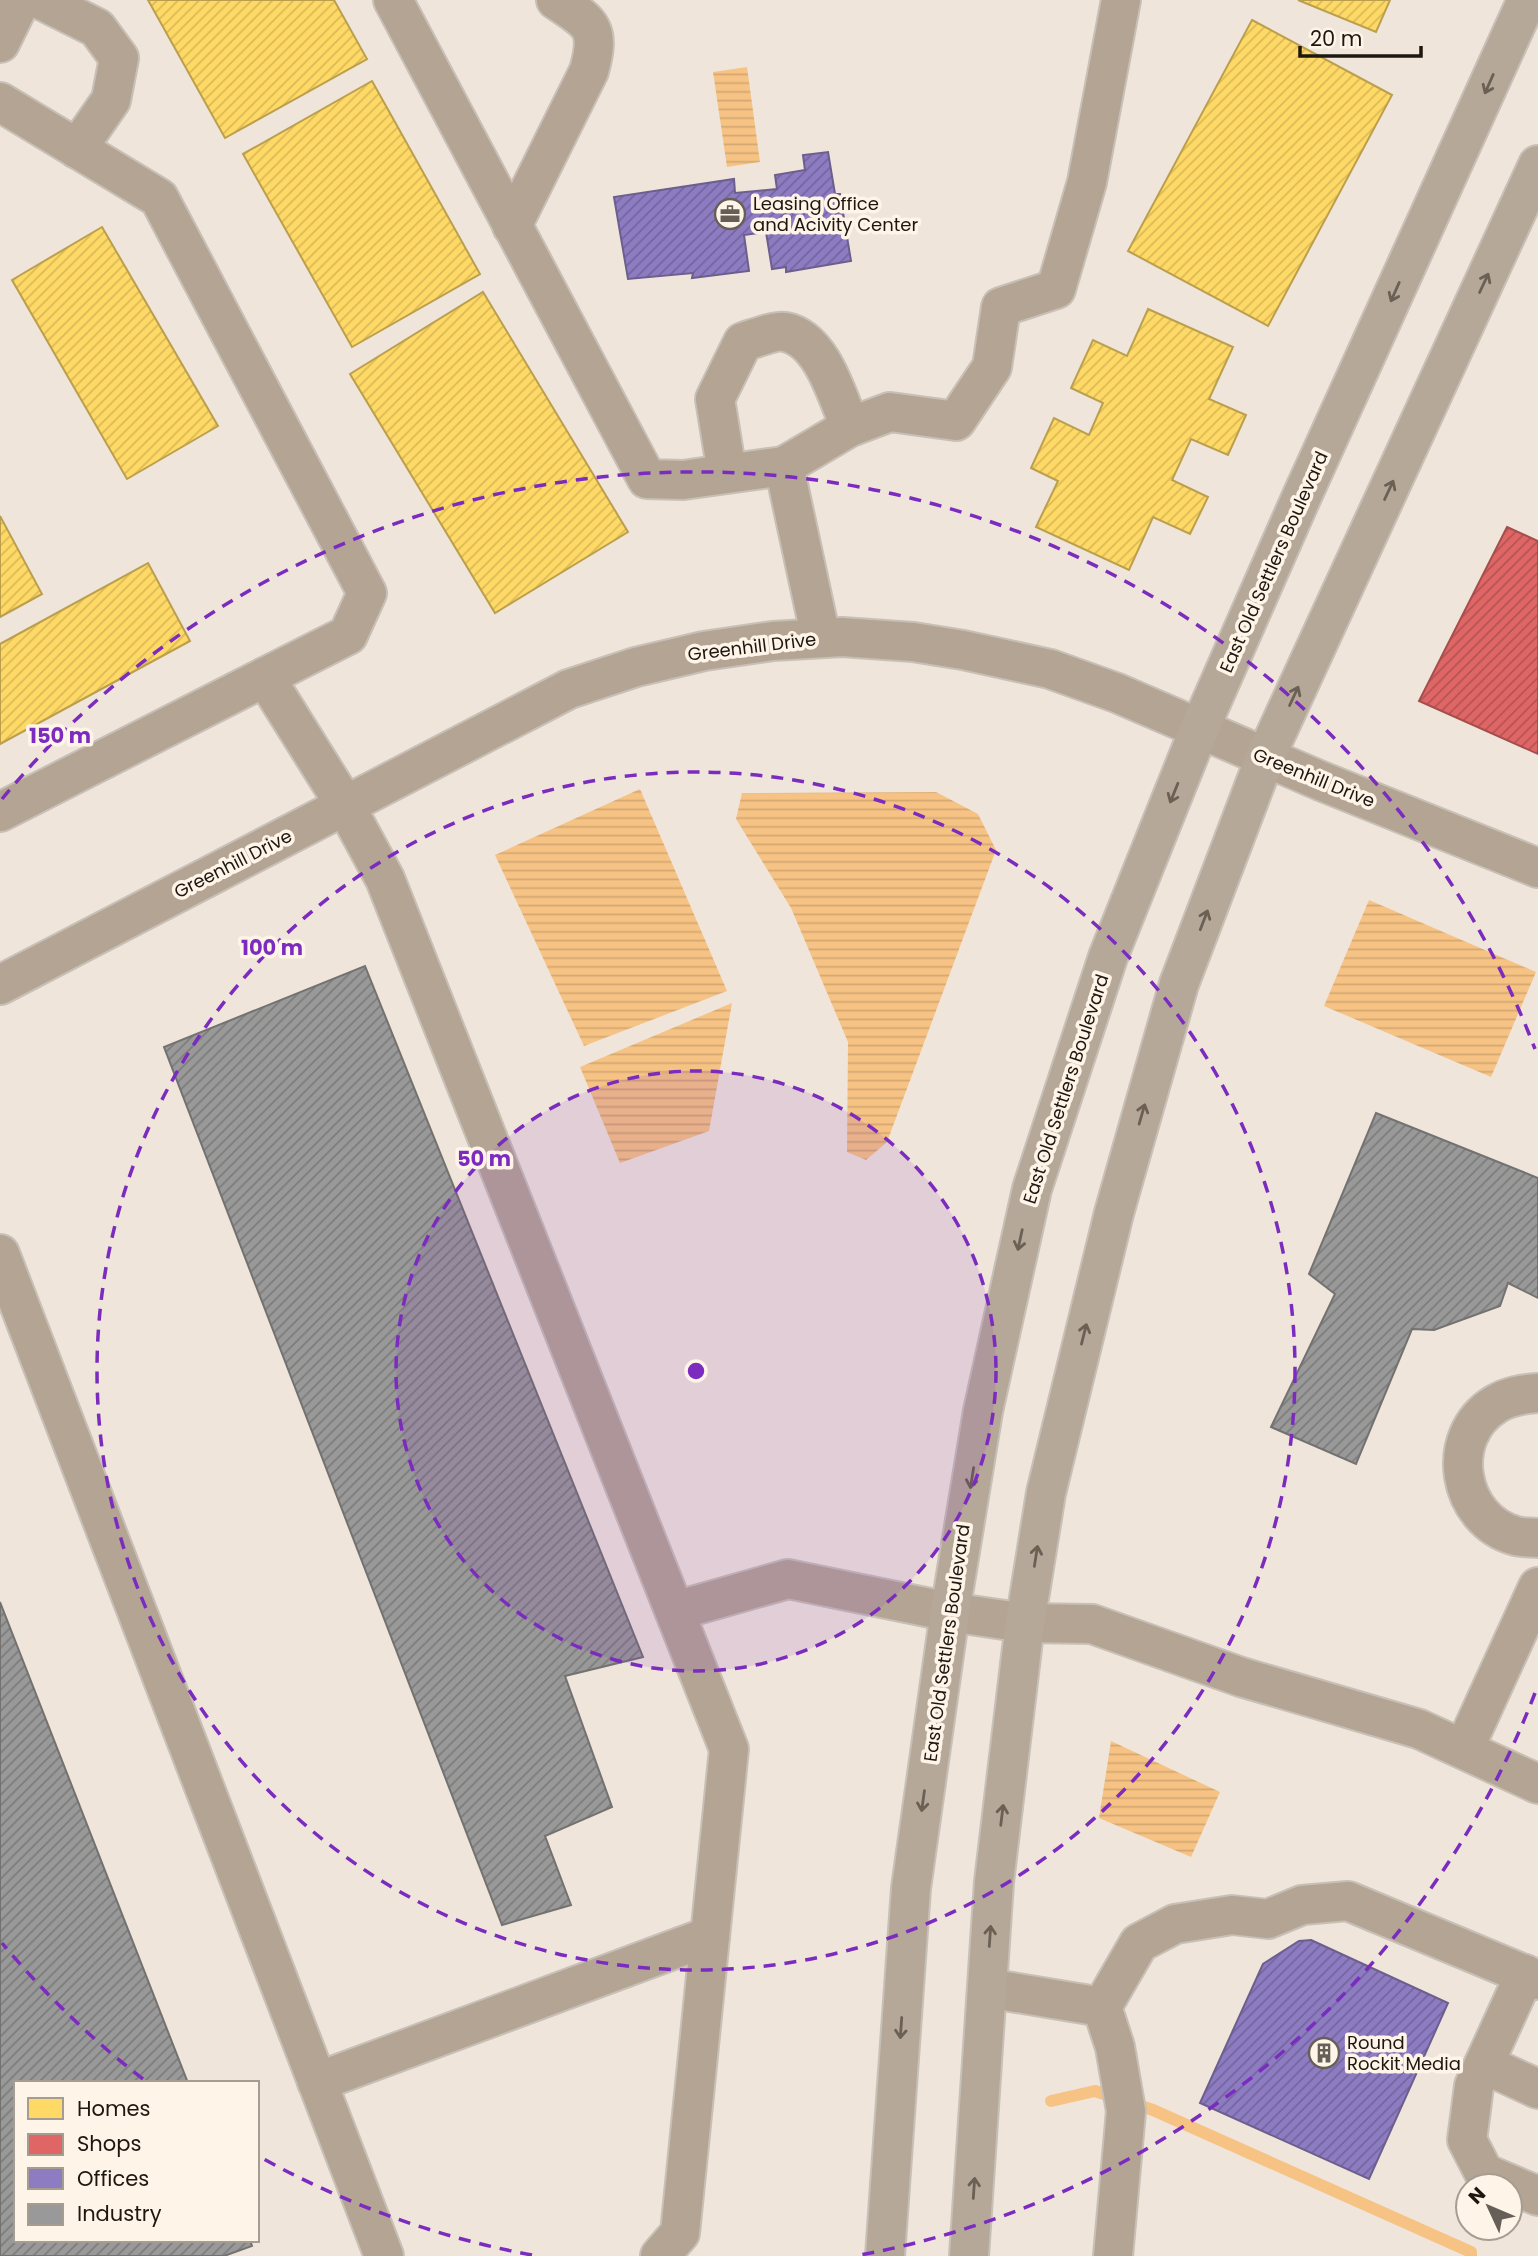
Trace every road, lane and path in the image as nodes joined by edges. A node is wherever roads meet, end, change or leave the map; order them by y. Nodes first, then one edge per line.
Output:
1 (22, 0) edge
2 (41, 0) edge
3 (393, 0) edge
4 (556, 0) edge
5 (1121, 0) edge
6 (1527, 0) edge
7 (0, 43) edge
8 (0, 102) edge
9 (77, 149) junction
10 (1538, 165) edge
11 (512, 226) junction
12 (850, 427) junction
13 (784, 466) junction
14 (727, 473) junction
15 (821, 638) junction
16 (265, 677) junction
17 (1199, 730) junction
18 (1265, 758) junction
19 (345, 805) junction
20 (0, 812) edge
21 (1538, 868) edge
22 (0, 985) edge
23 (0, 1254) edge
24 (1538, 1393) edge
25 (1538, 1538) edge
26 (1538, 1587) edge
27 (675, 1611) junction
28 (950, 1612) junction
29 (1025, 1623) junction
30 (1464, 1749) junction
31 (1538, 1784) edge
32 (710, 1936) junction
33 (1531, 1977) edge
34 (987, 1988) junction
35 (1102, 2007) junction
36 (1484, 2064) junction
37 (317, 2082) junction
38 (1538, 2089) edge
39 (1538, 2196) edge
40 (377, 2254) edge
41 (660, 2256) edge
42 (885, 2256) edge
43 (969, 2256) edge
44 (1113, 2256) edge

1 - 7 street
2 - 9 street
3 - 11 street
4 - 11 street
5 - 12 street
6 -> 17 main road, East Old Settlers Boulevard
8 - 9 street
9 - 16 street
18 -> 10 main road
11 - 14 street
12 - 13 street
12 - 14 street
13 - 14 street
13 - 15 street
15 - 17 street, Greenhill Drive
15 - 19 street, Greenhill Drive
16 - 19 street
16 - 20 street
17 - 18 street, Greenhill Drive
17 -> 28 main road, East Old Settlers Boulevard
18 - 21 street, Greenhill Drive
29 -> 18 main road
19 - 22 street, Greenhill Drive
19 - 27 street
23 - 37 street
24 - 25 street
26 - 30 street
27 - 28 street
27 - 32 street
28 - 29 street
28 -> 42 main road, East Old Settlers Boulevard
29 - 30 street
34 -> 29 main road
30 - 31 street
32 - 37 street
32 - 41 street
33 - 35 street
33 - 36 street
34 - 35 street
43 -> 34 main road
35 - 44 street
36 - 38 street
36 - 39 street
37 - 40 street

